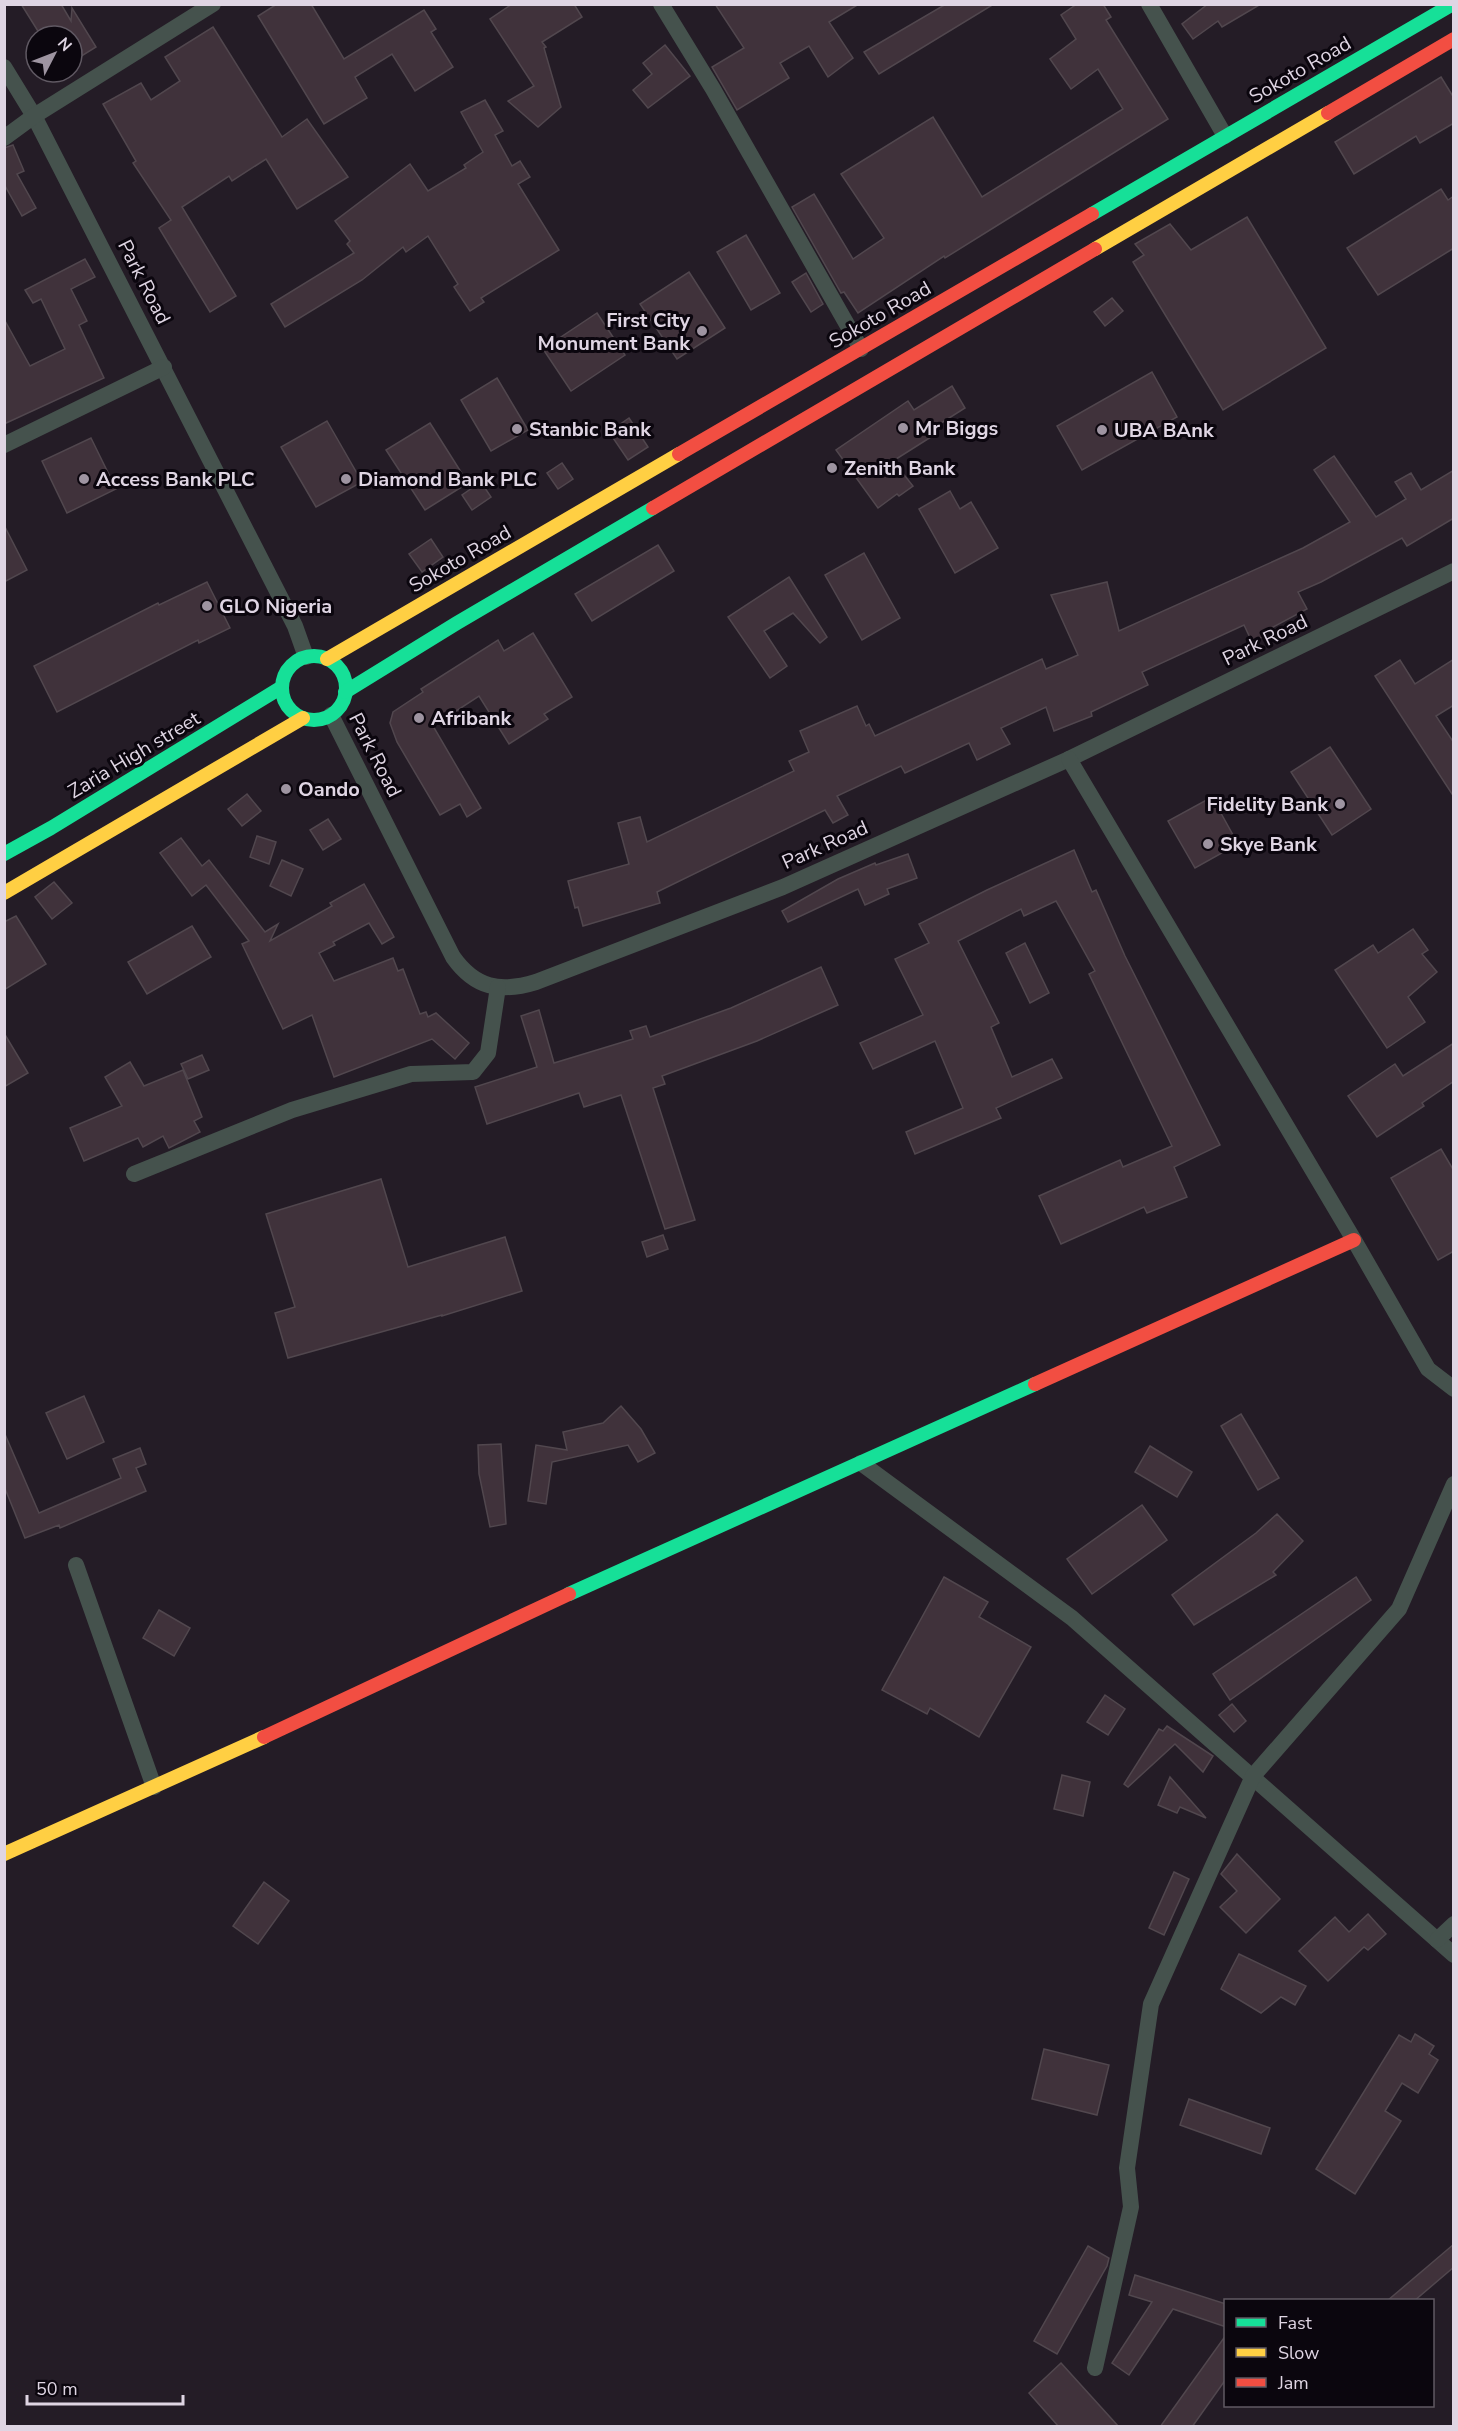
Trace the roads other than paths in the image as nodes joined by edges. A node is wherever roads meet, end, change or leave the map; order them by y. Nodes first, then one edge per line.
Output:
1 (213, 4) edge
2 (662, 4) edge
3 (1149, 4) edge
4 (1453, 4) edge
5 (1454, 39) edge
6 (4, 67) edge
7 (34, 116) junction
8 (1225, 136) junction
9 (4, 138) edge
10 (861, 349) junction
11 (164, 367) junction
12 (4, 445) edge
13 (1454, 571) edge
14 (306, 657) junction
15 (327, 659) junction
16 (282, 687) junction
17 (345, 692) junction
18 (331, 715) junction
19 (303, 718) junction
20 (1070, 759) junction
21 (4, 854) edge
22 (4, 893) edge
23 (498, 987) junction
24 (134, 1174) dead end
25 (1354, 1240) junction
26 (1454, 1389) edge
27 (861, 1463) junction
28 (1454, 1484) edge
29 (76, 1565) dead end
30 (1253, 1776) junction
31 (154, 1787) junction
32 (4, 1854) edge
33 (1454, 1924) edge
34 (1437, 1940) junction
35 (1454, 1955) edge
36 (1095, 2368) dead end

1 - 7 street
2 - 10 street
3 - 8 street
4 - 8 main road, Sokoto Road
5 - 17 main road
6 - 7 street, Park Road
7 - 9 street
7 - 11 street, Park Road
8 - 10 main road, Sokoto Road
10 - 15 main road, Sokoto Road
11 - 12 street
11 - 14 street, Park Road
13 - 20 street, Park Road
14 - 15 main road
14 - 16 main road
15 - 17 main road
16 - 19 main road
16 - 21 main road, Zaria High street
17 - 18 main road
18 - 19 main road
18 - 23 street, Park Road
19 - 22 main road
20 - 23 street, Park Road
20 - 25 street
23 - 24 street
25 - 26 street
25 - 27 main road
27 - 30 street
27 - 31 main road
28 - 30 street
29 - 31 street
30 - 34 street
30 - 36 street
31 - 32 main road
33 - 34 street
34 - 35 street

